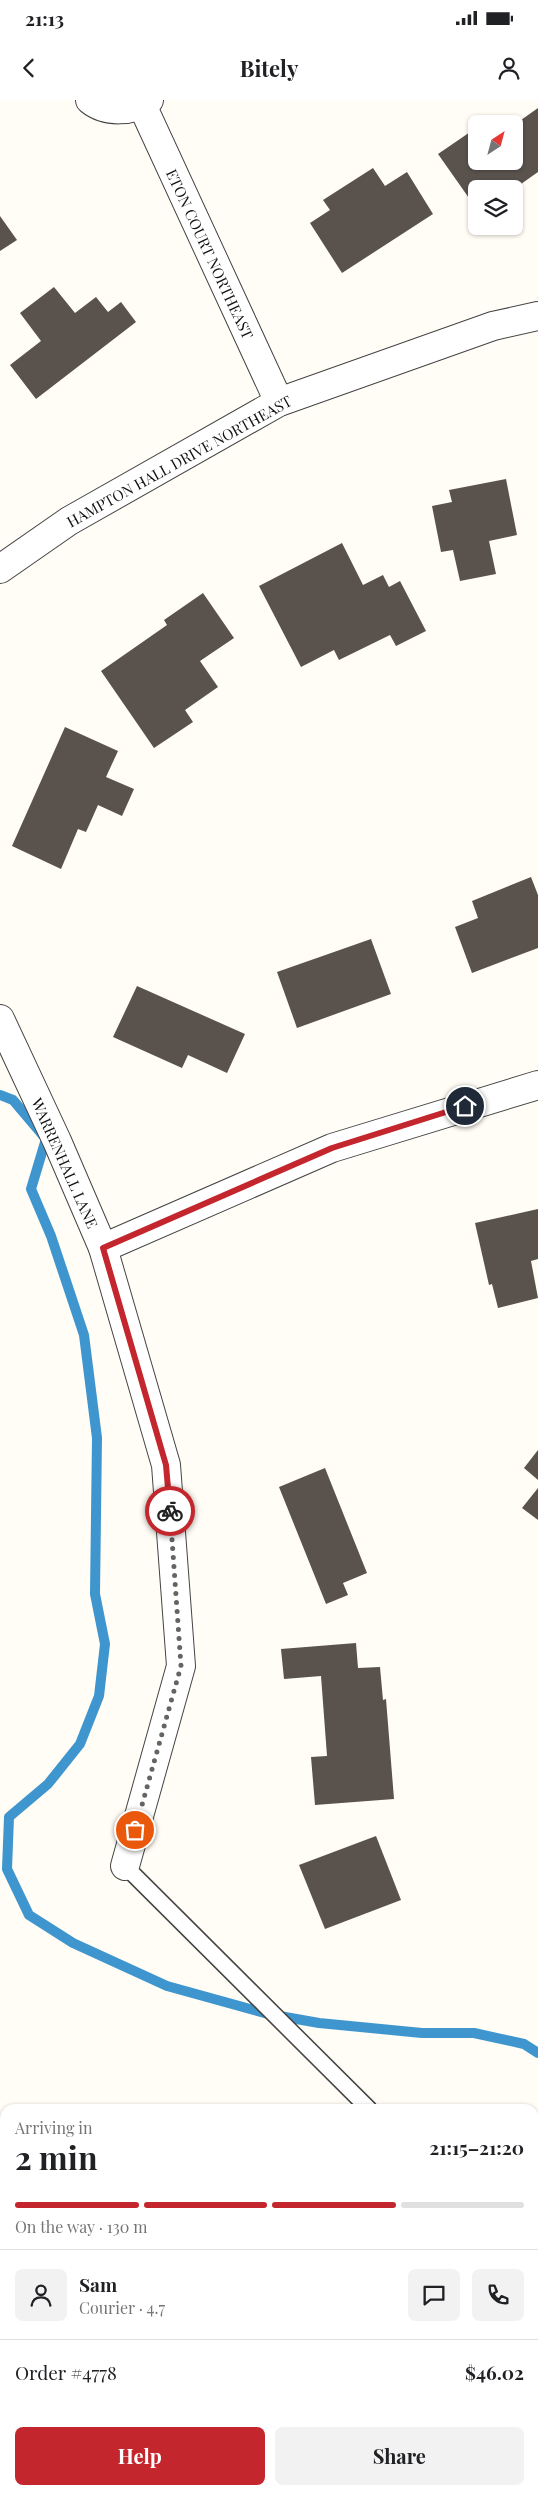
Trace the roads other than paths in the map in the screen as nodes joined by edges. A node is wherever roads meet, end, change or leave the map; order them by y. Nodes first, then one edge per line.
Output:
1 (90, 100) edge
2 (145, 103) edge
3 (538, 316) edge
4 (279, 402) junction
5 (0, 569) edge
6 (0, 1019) edge
7 (538, 1084) edge
8 (103, 1248) junction
9 (125, 1866) joint
10 (364, 2104) edge

1 - 2 street, ETON COURT NORTHEAST
2 - 4 street, ETON COURT NORTHEAST
3 - 4 street, HAMPTON HALL DRIVE NORTHEAST
4 - 5 street, HAMPTON HALL DRIVE NORTHEAST
6 - 8 street, WARRENHALL LANE
7 - 8 street
8 - 9 street, WARRENHALL LANE
9 - 10 lane

